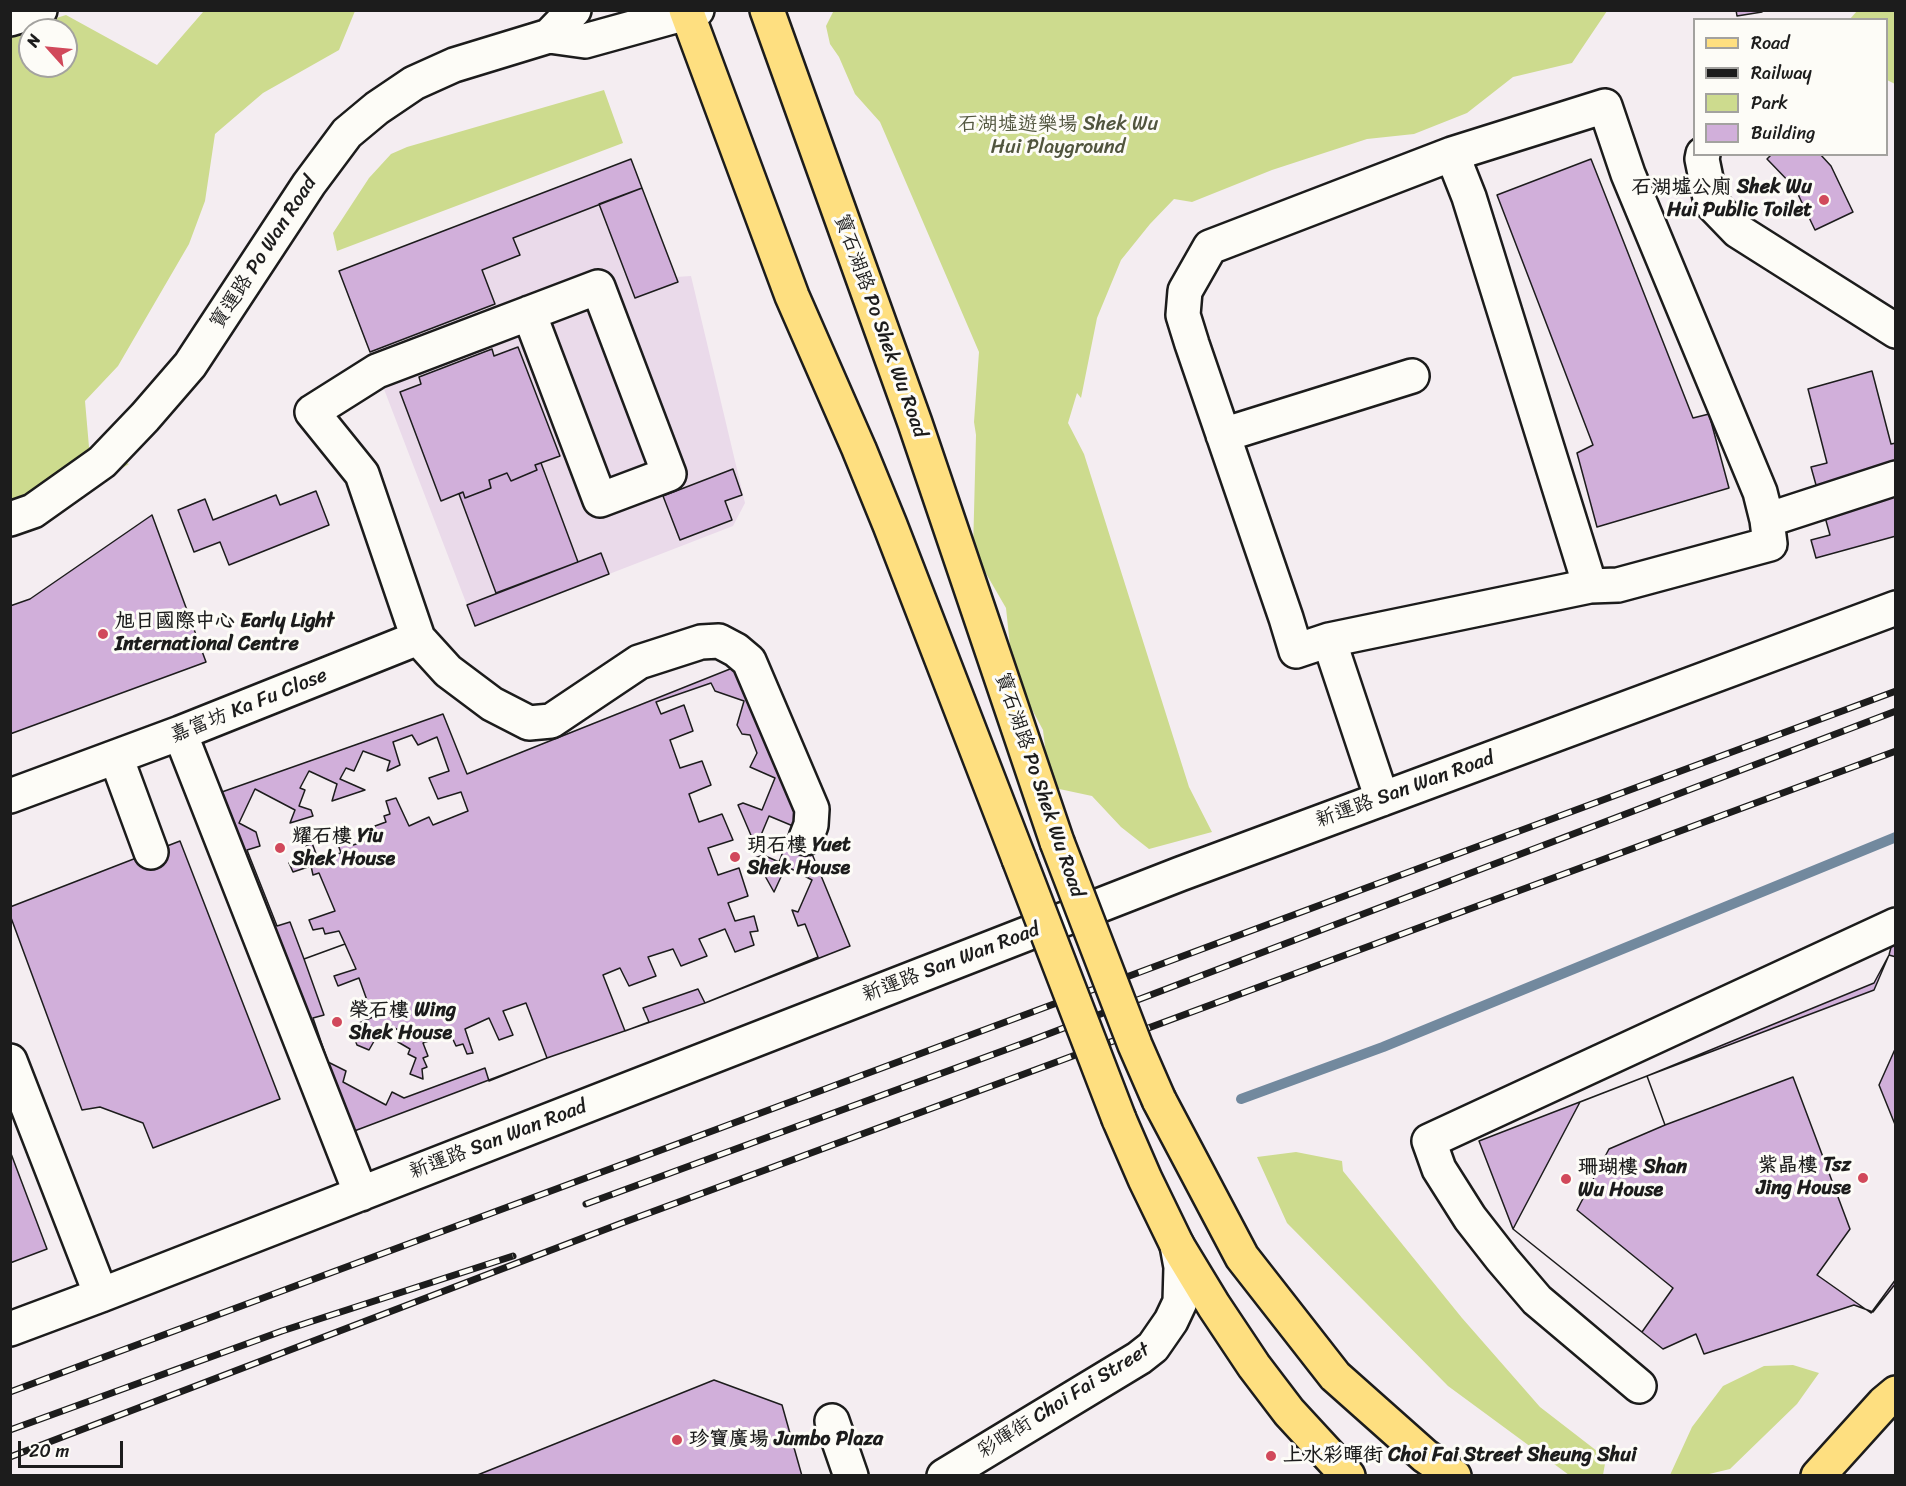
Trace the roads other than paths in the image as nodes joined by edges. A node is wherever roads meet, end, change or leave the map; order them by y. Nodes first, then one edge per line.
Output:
1 (40, 10) edge
2 (574, 10) edge
3 (767, 10) edge
4 (690, 12) edge
5 (10, 19) edge
6 (549, 36) junction
7 (1452, 154) junction
8 (1703, 156) edge
9 (529, 313) junction
10 (1896, 331) edge
11 (1412, 376) dead end
12 (1223, 435) junction
13 (1896, 478) edge
14 (10, 519) edge
15 (1767, 520) junction
16 (1590, 586) junction
17 (1896, 608) edge
18 (418, 638) junction
19 (1329, 640) junction
20 (180, 733) junction
21 (116, 757) junction
22 (10, 796) edge
23 (1382, 799) junction
24 (806, 838) dead end
25 (151, 852) dead end
26 (1896, 925) edge
27 (10, 1061) edge
28 (361, 1194) junction
29 (1177, 1245) junction
30 (101, 1295) junction
31 (10, 1329) edge
32 (1638, 1386) dead end
33 (1896, 1393) edge
34 (832, 1421) dead end
35 (851, 1476) edge
36 (944, 1476) edge
37 (1348, 1476) edge
38 (1454, 1476) edge
39 (1818, 1476) edge

1 - 5 street
2 - 6 street, 寶運路 Po Wan Road
3 - 38 main road, 寶石湖路 Po Shek Wu Road, bridge
4 - 6 street, 寶運路 Po Wan Road
4 - 29 main road, 寶石湖路 Po Shek Wu Road, bridge
6 - 14 street, 寶運路 Po Wan Road
7 - 12 street
7 - 15 street
7 - 16 street
8 - 10 street
9 - 9 street
9 - 18 street
11 - 12 street
12 - 19 street
13 - 15 street
15 - 16 street
16 - 19 street
17 - 23 street, 新運路 San Wan Road
18 - 20 street, 嘉富坊 Ka Fu Close
18 - 24 street
19 - 23 street
20 - 21 street, 嘉富坊 Ka Fu Close
20 - 28 street
21 - 22 street, 嘉富坊 Ka Fu Close
21 - 25 street
23 - 28 street, 新運路 San Wan Road
26 - 32 street
27 - 30 street
28 - 30 street, 新運路 San Wan Road
29 - 36 street, 彩暉街 Choi Fai Street
29 - 37 main road, 寶石湖路 Po Shek Wu Road
30 - 31 street, 新運路 San Wan Road
33 - 39 main road
34 - 35 street

